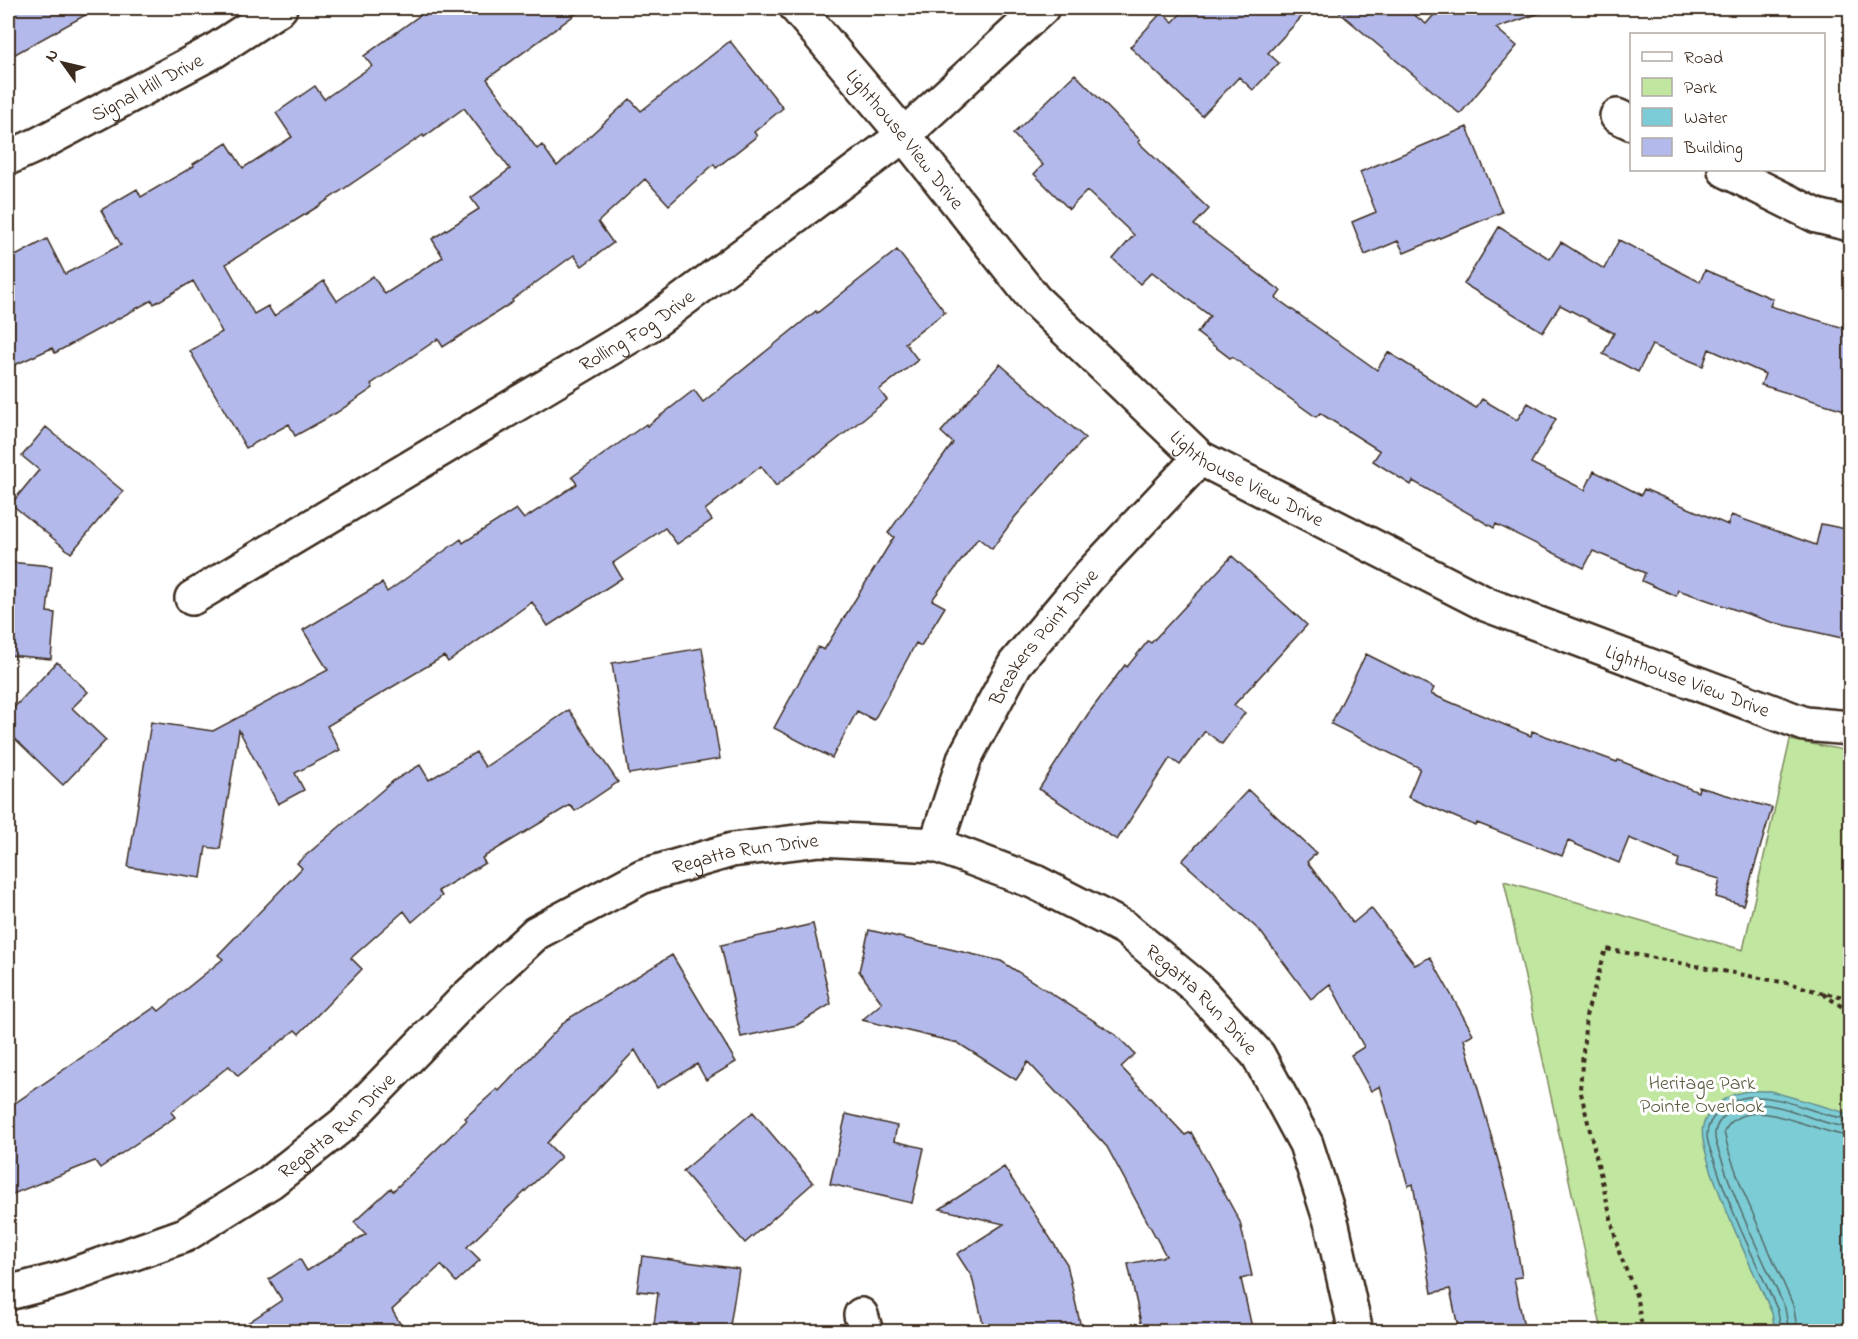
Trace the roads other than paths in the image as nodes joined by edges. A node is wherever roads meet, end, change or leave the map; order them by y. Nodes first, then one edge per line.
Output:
1 (280, 8) edge
2 (797, 8) edge
3 (1042, 8) edge
4 (904, 135) junction
5 (8, 158) edge
6 (1727, 171) edge
7 (1851, 224) edge
8 (1200, 458) junction
9 (192, 598) dead end
10 (1851, 728) edge
11 (936, 844) junction
12 (8, 1293) edge
13 (1356, 1332) edge

1 - 5 street, Signal Hill Drive
2 - 4 street, Lighthouse View Drive
3 - 4 street, Rolling Fog Drive
4 - 8 street, Lighthouse View Drive
4 - 9 street, Rolling Fog Drive
6 - 7 street
8 - 10 street, Lighthouse View Drive
8 - 11 street, Breakers Point Drive
11 - 12 street, Regatta Run Drive
11 - 13 street, Regatta Run Drive

